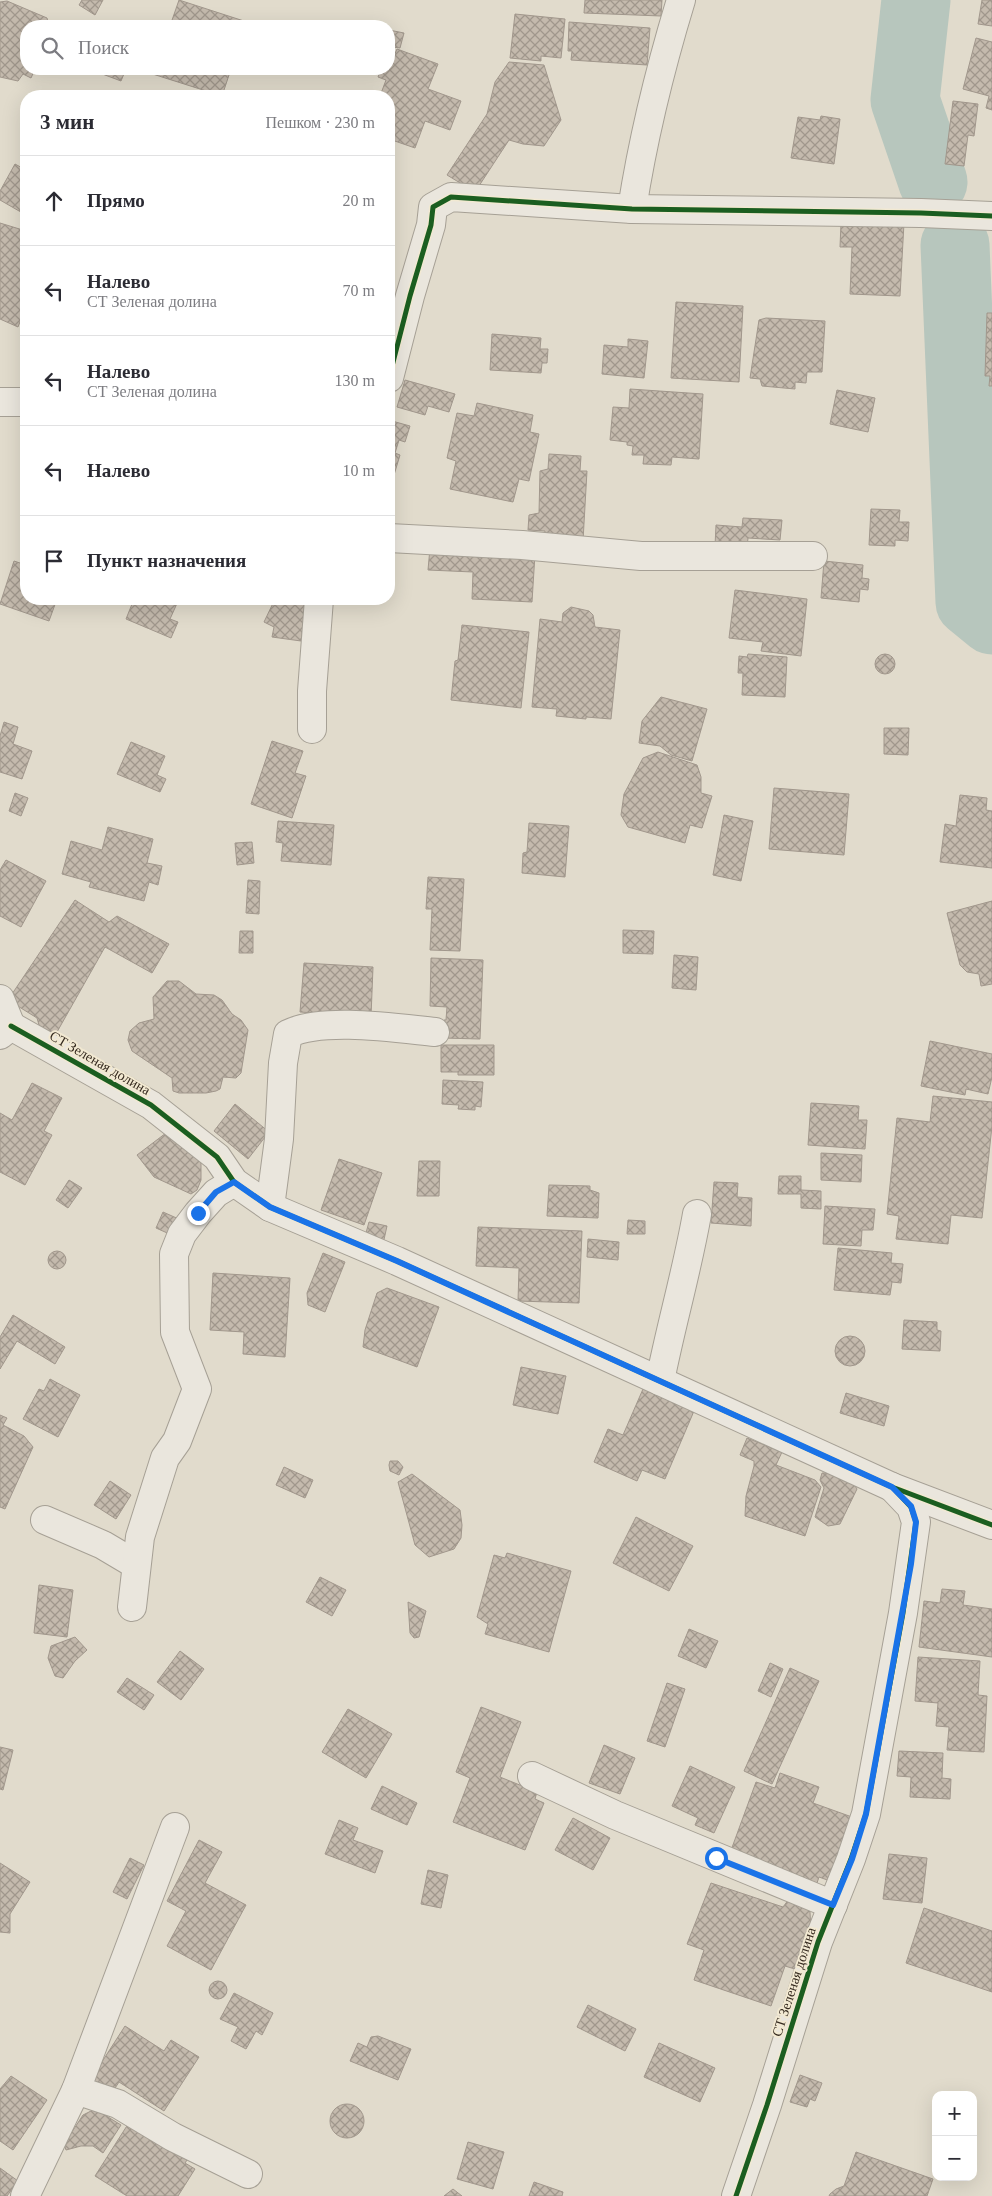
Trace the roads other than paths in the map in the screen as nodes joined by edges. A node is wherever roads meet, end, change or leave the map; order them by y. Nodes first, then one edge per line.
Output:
1 (681, 0) edge
2 (632, 209) junction
3 (992, 216) edge
4 (395, 355) edge
5 (0, 402) edge
6 (20, 402) edge
7 (395, 538) edge
8 (813, 556) dead end
9 (319, 605) edge
10 (312, 729) dead end
11 (0, 999) edge
12 (6, 1030) edge
13 (435, 1032) dead end
14 (234, 1182) junction
15 (270, 1207) junction
16 (697, 1214) dead end
17 (660, 1381) junction
18 (892, 1487) junction
19 (45, 1520) dead end
20 (992, 1525) edge
21 (135, 1564) junction
22 (132, 1607) dead end
23 (532, 1776) dead end
24 (175, 1827) dead end
25 (833, 1905) junction
26 (76, 2090) junction
27 (248, 2174) dead end
28 (25, 2196) edge
29 (736, 2196) edge

1 - 2 street
2 - 3 street
2 - 4 street
5 - 6 street
7 - 8 street
9 - 10 street
11 - 12 street
12 - 14 street, СТ Зеленая долина
13 - 15 street
14 - 15 street, СТ Зеленая долина
14 - 21 street
15 - 17 street, СТ Зеленая долина
16 - 17 street
17 - 18 street, СТ Зеленая долина
18 - 20 street, СТ Зеленая долина
18 - 25 street, СТ Зеленая долина
19 - 21 street
21 - 22 street
23 - 25 street
24 - 26 street
25 - 29 street, СТ Зеленая долина
26 - 27 street
26 - 28 street

